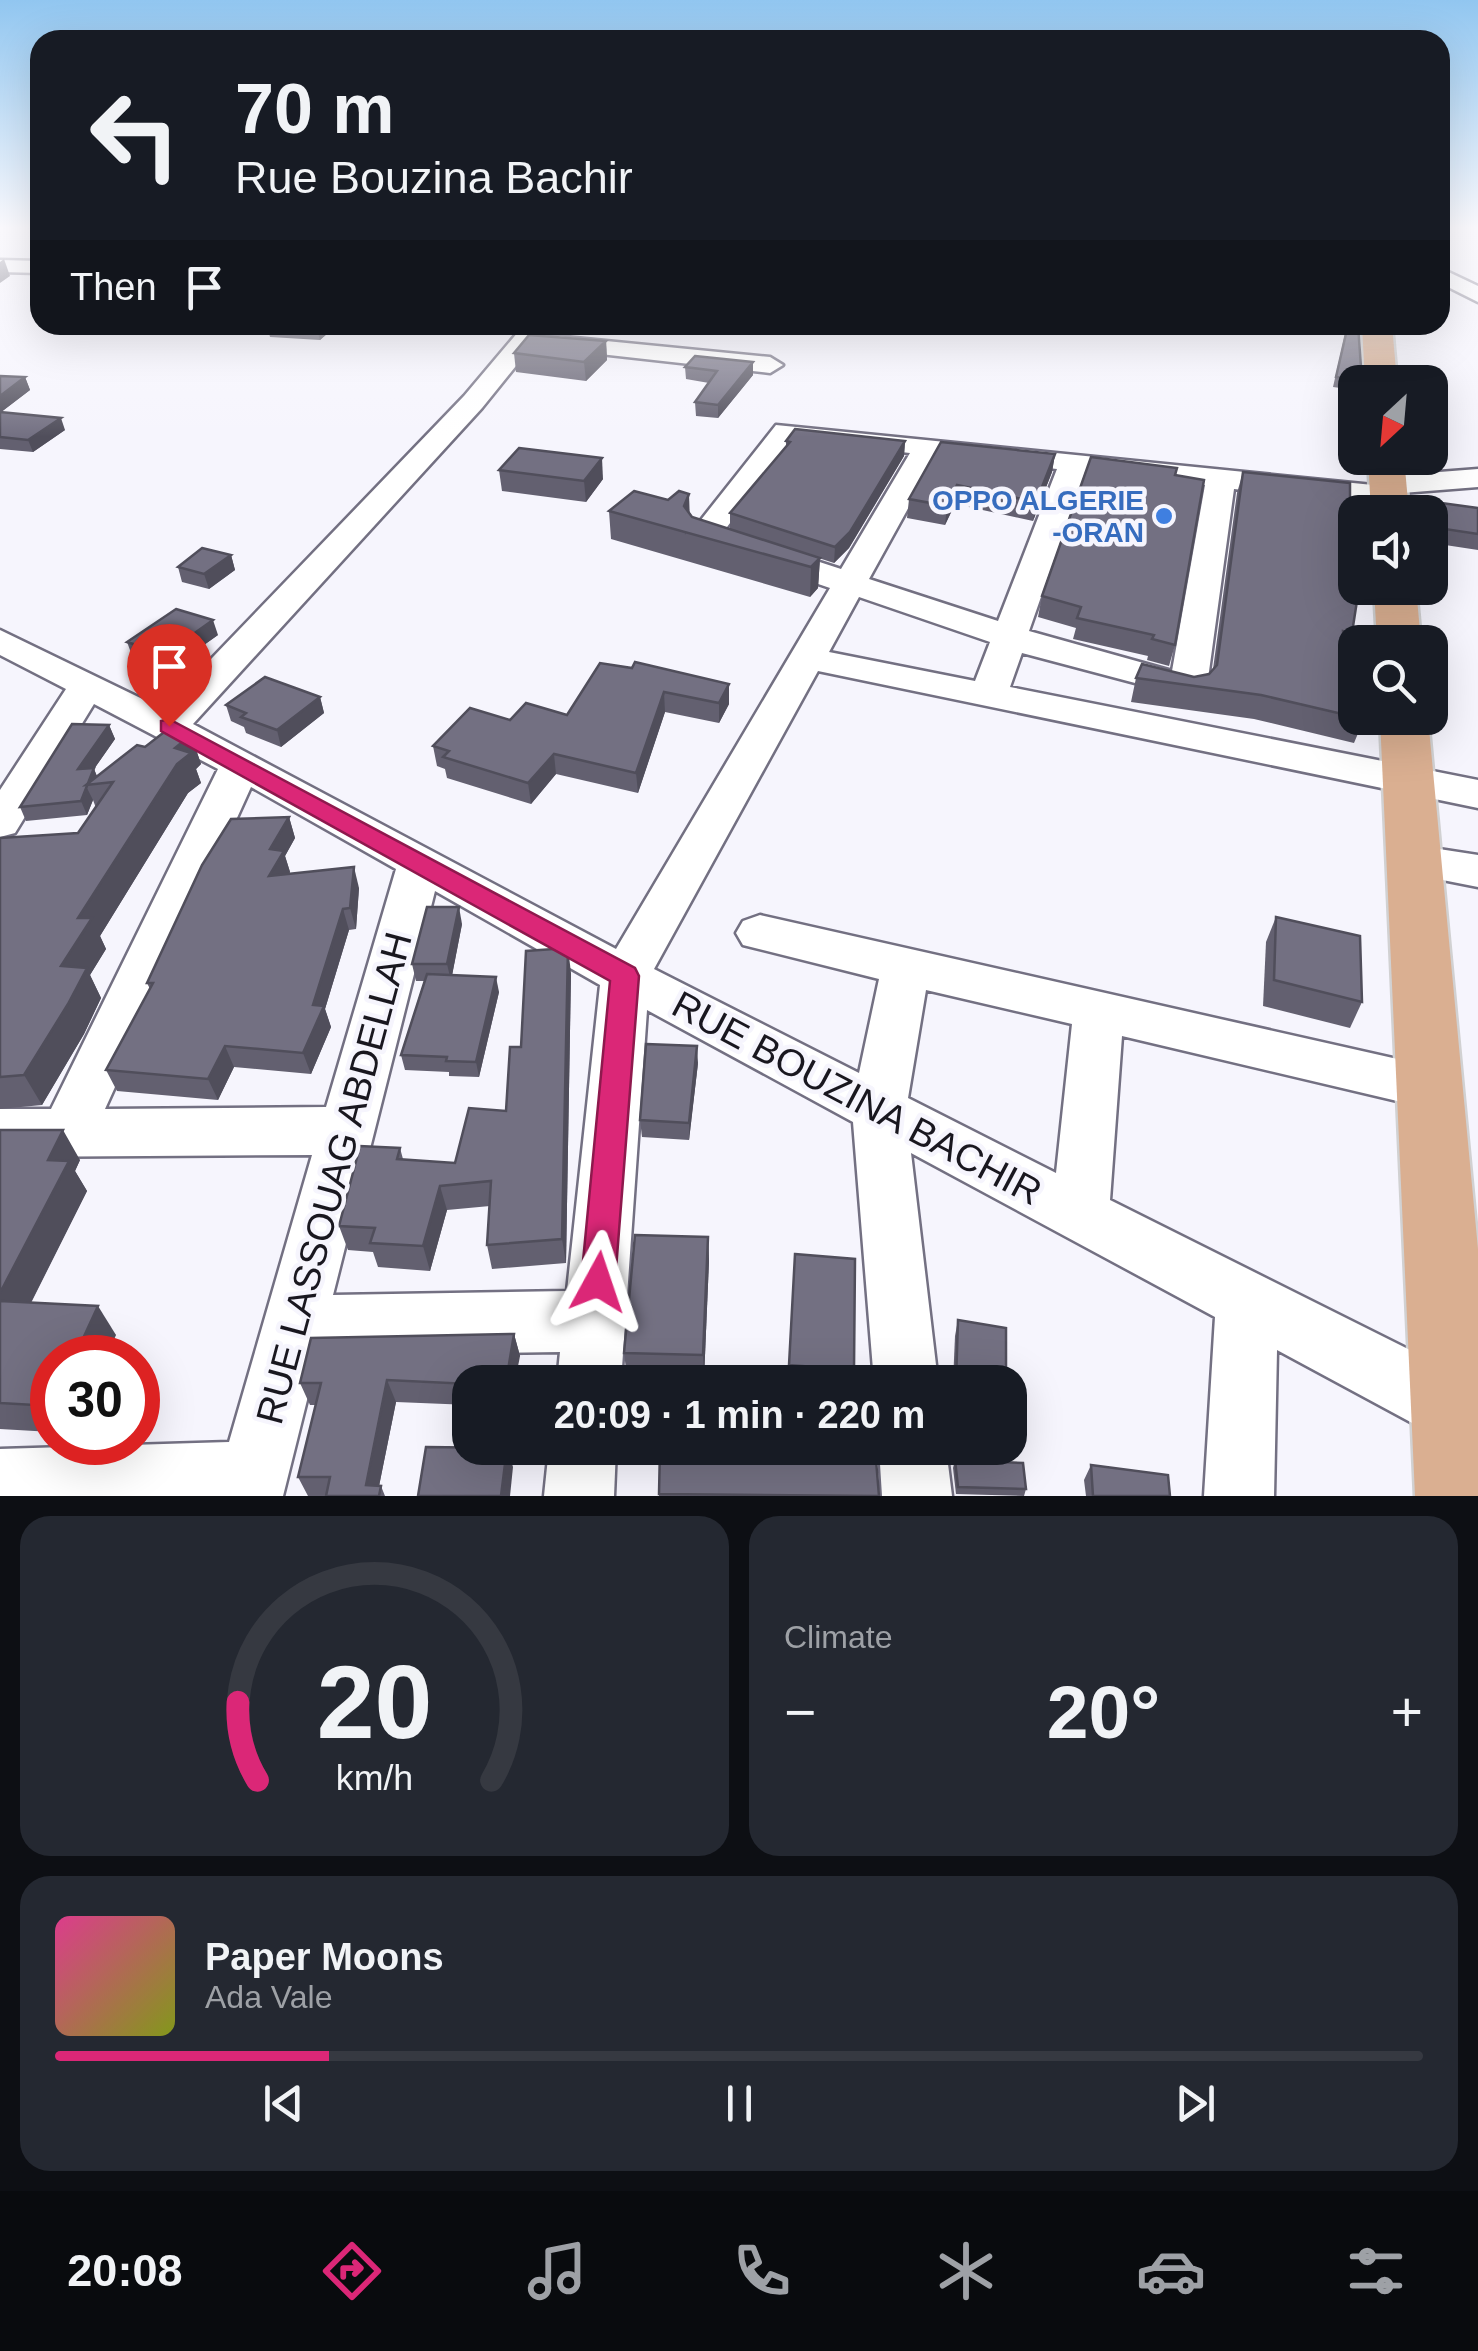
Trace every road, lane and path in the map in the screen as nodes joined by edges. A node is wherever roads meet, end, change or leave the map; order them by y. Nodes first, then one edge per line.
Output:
1 (529, 335) edge
2 (553, 335) edge
3 (1378, 335) edge
4 (770, 365) dead end
5 (1380, 365) edge
6 (928, 447) junction
7 (1074, 462) junction
8 (1221, 478) junction
9 (1478, 478) edge
10 (1388, 488) edge
11 (849, 583) junction
12 (1010, 636) junction
13 (0, 641) edge
14 (806, 658) junction
15 (1082, 661) junction
16 (88, 684) junction
17 (988, 696) junction
18 (1074, 714) junction
19 (169, 726) junction
20 (1405, 735) edge
21 (241, 764) junction
22 (1408, 784) junction
23 (1478, 794) edge
24 (0, 823) edge
25 (1413, 860) junction
26 (421, 861) junction
27 (1478, 871) edge
28 (760, 932) dead end
29 (906, 966) junction
30 (625, 976) junction
31 (1099, 1010) junction
32 (1427, 1086) junction
33 (879, 1109) junction
34 (344, 1130) junction
35 (0, 1133) edge
36 (67, 1133) junction
37 (1080, 1214) junction
38 (1247, 1302) junction
39 (595, 1321) junction
40 (298, 1326) junction
41 (591, 1365) edge
42 (904, 1365) edge
43 (1465, 1413) edge
44 (582, 1465) edge
45 (914, 1465) edge
46 (0, 1483) edge
47 (250, 1485) edge
48 (579, 1496) edge
49 (917, 1496) edge
50 (1239, 1496) edge
51 (1458, 1496) edge

1 - 19 street
2 - 4 street
3 - 5 main road
6 - 7 street
6 - 11 street
6 - 11 street
7 - 8 street
7 - 12 street
8 - 10 street
8 - 15 street
9 - 10 street
11 - 12 street
11 - 14 street
12 - 15 street
12 - 17 street
13 - 16 street, RUE BOUZINA BACHIR
14 - 17 street
14 - 30 street
15 - 18 street
16 - 19 street, RUE BOUZINA BACHIR
16 - 24 street
17 - 18 street
18 - 22 street
19 - 21 street, RUE BOUZINA BACHIR
20 - 22 main road
21 - 26 street, RUE BOUZINA BACHIR
21 - 36 street
22 - 23 street
22 - 25 main road
25 - 27 street
25 - 32 main road
26 - 30 street, RUE BOUZINA BACHIR
26 - 34 street, RUE LASSOUAG ABDELLAH
28 - 29 street
29 - 31 street
29 - 33 street
30 - 33 street, RUE BOUZINA BACHIR
30 - 39 street
31 - 32 street
31 - 37 street
32 - 43 main road
33 - 37 street, RUE BOUZINA BACHIR
33 - 42 street
34 - 36 street
34 - 40 street, RUE LASSOUAG ABDELLAH
35 - 36 street
37 - 38 street, RUE BOUZINA BACHIR
38 - 43 street, RUE BOUZINA BACHIR
38 - 50 street
39 - 40 street
39 - 41 street
40 - 47 street, RUE LASSOUAG ABDELLAH
43 - 51 main road
44 - 48 street
45 - 49 street
46 - 47 street

